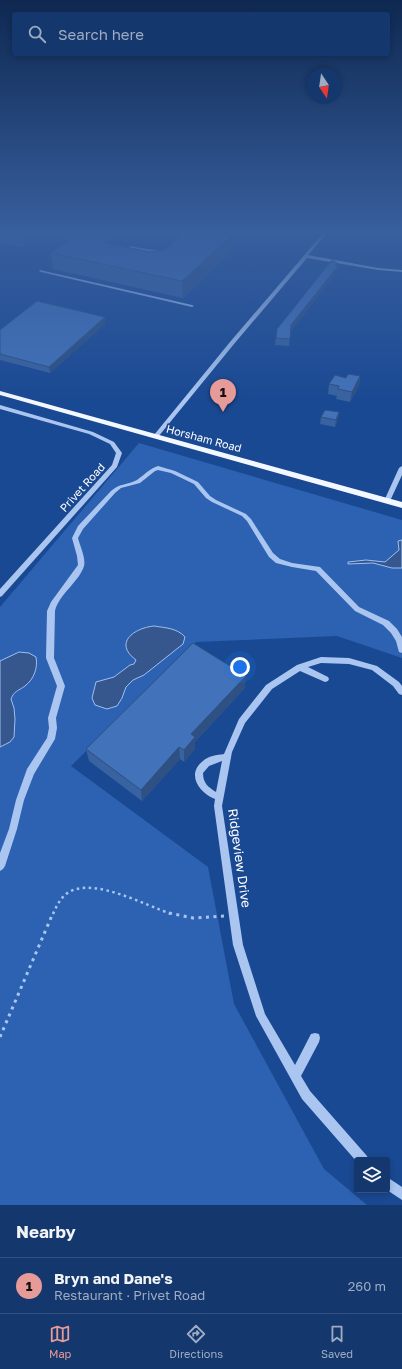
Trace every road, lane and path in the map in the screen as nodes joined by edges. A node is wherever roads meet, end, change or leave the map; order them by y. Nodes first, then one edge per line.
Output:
1 (111, 287) edge
2 (279, 287) edge
3 (192, 306) dead end
4 (0, 393) edge
5 (0, 407) edge
6 (156, 436) junction
7 (402, 468) edge
8 (387, 501) junction
9 (402, 505) edge
10 (0, 594) edge
11 (402, 650) edge
12 (300, 667) junction
13 (325, 679) dead end
14 (402, 692) edge
15 (227, 757) junction
16 (220, 797) junction
17 (0, 866) edge
18 (233, 914) junction
19 (0, 1037) edge
20 (315, 1038) dead end
21 (295, 1076) junction
22 (360, 1157) edge
23 (390, 1185) edge
24 (402, 1194) edge

1 - 3 street
2 - 6 street
4 - 6 main road, Horsham Road
5 - 10 street, Privet Road
6 - 8 main road, Horsham Road
7 - 8 street
8 - 9 main road, Horsham Road
11 - 17 street
12 - 13 street
12 - 14 street, Ridgeview Drive
12 - 15 street, Ridgeview Drive
15 - 16 street, Ridgeview Drive
15 - 16 street
16 - 18 street, Ridgeview Drive
18 - 19 path
18 - 21 street, Ridgeview Drive
20 - 21 street
21 - 22 street, Ridgeview Drive
23 - 24 street

